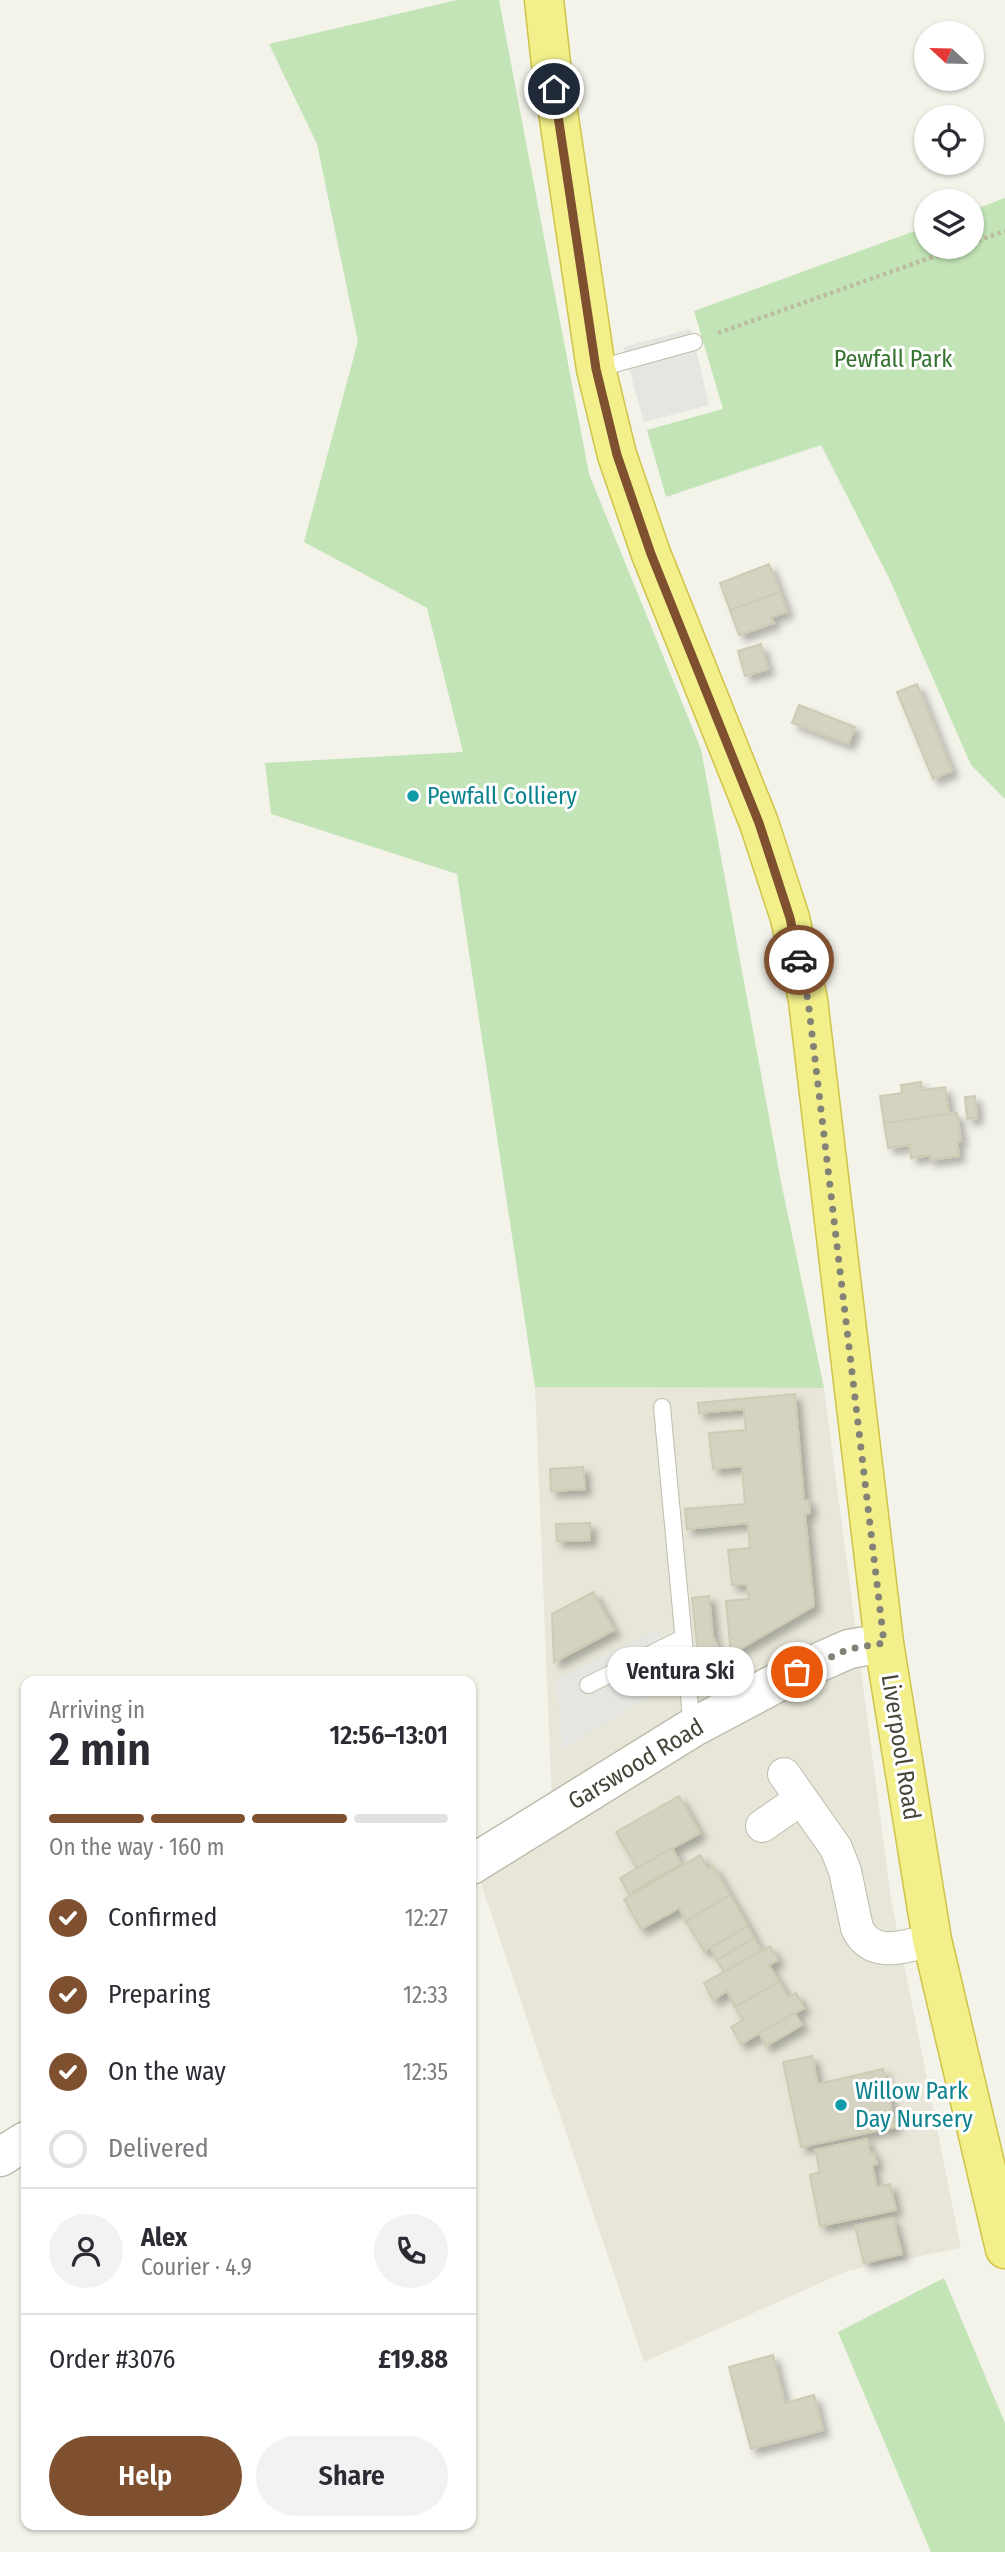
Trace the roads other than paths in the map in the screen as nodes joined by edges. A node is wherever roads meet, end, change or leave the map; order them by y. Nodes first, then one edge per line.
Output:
1 (544, 0) edge
2 (694, 342) road end
3 (596, 369) junction
4 (662, 1408) dead end
5 (683, 1638) junction
6 (884, 1643) junction
7 (588, 1685) dead end
8 (692, 1728) junction
9 (762, 1826) dead end
10 (476, 1862) edge
11 (932, 1940) junction
12 (21, 2144) edge
13 (0, 2157) edge
14 (1005, 2249) edge

1 - 3 highway, Liverpool Road
2 - 3 lane
3 - 6 highway, Liverpool Road
4 - 5 lane
5 - 7 lane
5 - 8 lane
6 - 8 street, Garswood Road
6 - 11 highway, Liverpool Road
8 - 10 street, Garswood Road
9 - 11 street
11 - 14 highway, Liverpool Road
12 - 13 street

